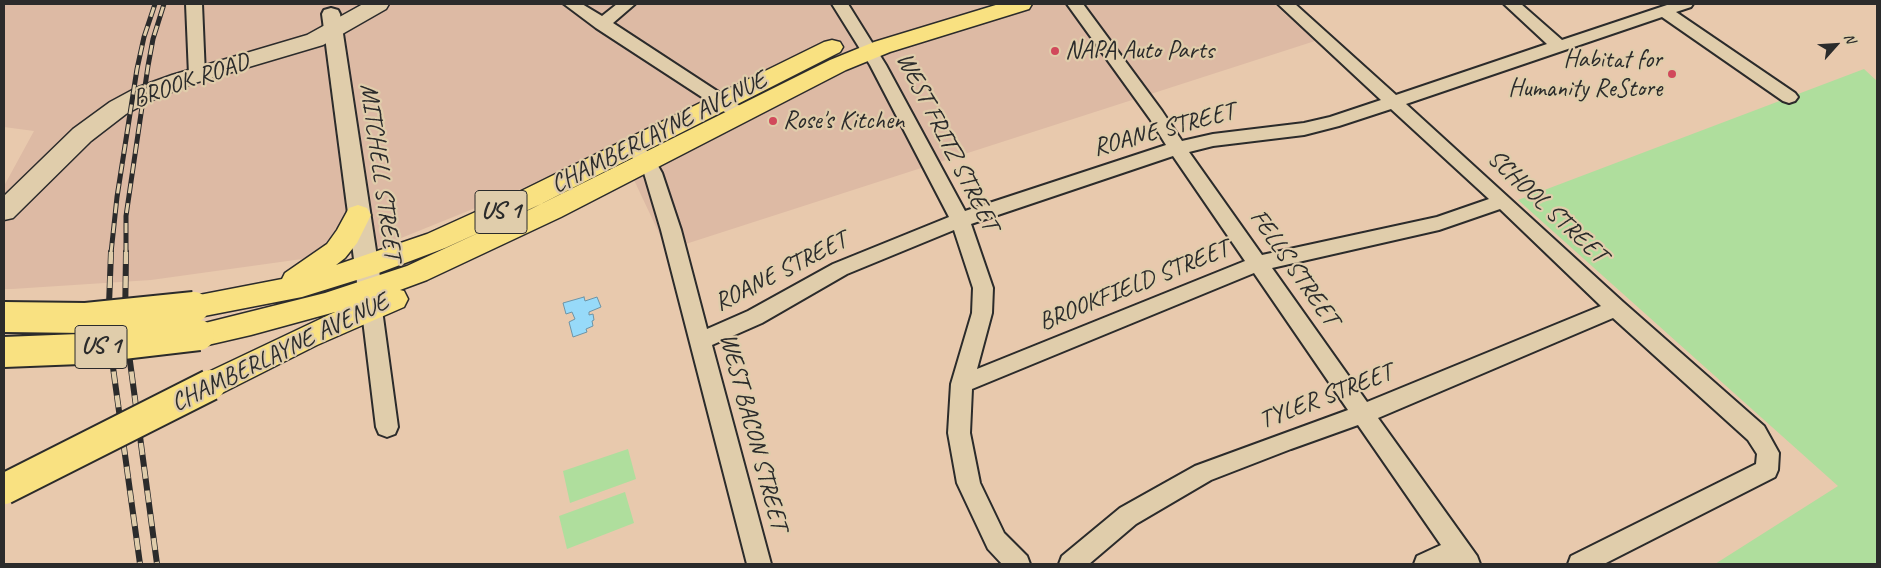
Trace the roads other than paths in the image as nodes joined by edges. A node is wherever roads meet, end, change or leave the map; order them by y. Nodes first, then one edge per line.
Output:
1 (194, 4) edge
2 (378, 4) edge
3 (572, 4) edge
4 (627, 4) edge
5 (840, 4) edge
6 (961, 4) edge
7 (1021, 4) edge
8 (1075, 4) edge
9 (1286, 4) edge
10 (1512, 4) edge
11 (1685, 4) edge
12 (1664, 11) junction
13 (337, 16) edge
14 (602, 24) junction
15 (864, 44) junction
16 (1559, 46) junction
17 (196, 68) junction
18 (1789, 97) dead end
19 (1393, 103) junction
20 (730, 108) junction
21 (1177, 148) junction
22 (639, 154) junction
23 (4, 190) edge
24 (1503, 201) junction
25 (4, 211) edge
26 (358, 215) junction
27 (960, 220) junction
28 (1259, 263) junction
29 (369, 289) junction
30 (276, 292) junction
31 (1616, 308) junction
32 (4, 317) edge
33 (700, 341) junction
34 (4, 352) edge
35 (962, 384) junction
36 (1364, 414) junction
37 (387, 427) dead end
38 (4, 489) edge
39 (1462, 557) edge
40 (759, 564) edge
41 (1018, 564) edge
42 (1071, 564) edge
43 (1426, 564) edge
44 (1580, 564) edge

1 - 17 street
2 - 13 main road, BROOK ROAD
3 - 14 street
4 - 14 street
5 - 15 street, WEST FRITZ STREET
6 - 15 main road, CHAMBERLAYNE AVENUE / US 1
7 - 15 main road, CHAMBERLAYNE AVENUE / US 1
8 - 21 street, FELLS STREET
9 - 19 street, SCHOOL STREET
10 - 16 street
11 - 12 street, ROANE STREET
12 - 16 street, ROANE STREET
12 - 18 street
13 - 17 main road, BROOK ROAD
13 - 26 street, MITCHELL STREET
14 - 20 street
15 - 20 main road, CHAMBERLAYNE AVENUE / US 1
15 - 27 street, WEST FRITZ STREET
16 - 19 street, ROANE STREET
17 - 23 main road, BROOK ROAD
17 - 25 main road, BROOK ROAD
19 - 21 street, ROANE STREET
19 - 24 street, SCHOOL STREET
20 - 22 main road, CHAMBERLAYNE AVENUE / US 1
21 - 27 street, ROANE STREET
21 - 28 street, FELLS STREET
22 - 29 main road, CHAMBERLAYNE AVENUE / US 1
22 - 29 main road, CHAMBERLAYNE AVENUE / US 1
22 - 33 street, WEST BACON STREET
24 - 28 street, BROOKFIELD STREET
24 - 31 street, SCHOOL STREET
26 - 29 street, MITCHELL STREET
26 - 30 main road
27 - 33 street, ROANE STREET
27 - 35 street, WEST FRITZ STREET
28 - 35 street, BROOKFIELD STREET
28 - 36 street, FELLS STREET
29 - 30 main road, CHAMBERLAYNE AVENUE / US 1
29 - 34 main road, CHAMBERLAYNE AVENUE / US 1, bridge
29 - 37 street, MITCHELL STREET
29 - 38 main road, CHAMBERLAYNE AVENUE, bridge
30 - 32 main road, CHAMBERLAYNE AVENUE / US 1, bridge
31 - 36 street, TYLER STREET
31 - 44 street, SCHOOL STREET
33 - 40 street, WEST BACON STREET
35 - 41 street, WEST FRITZ STREET
36 - 39 street, FELLS STREET
36 - 42 street, TYLER STREET
39 - 43 street

